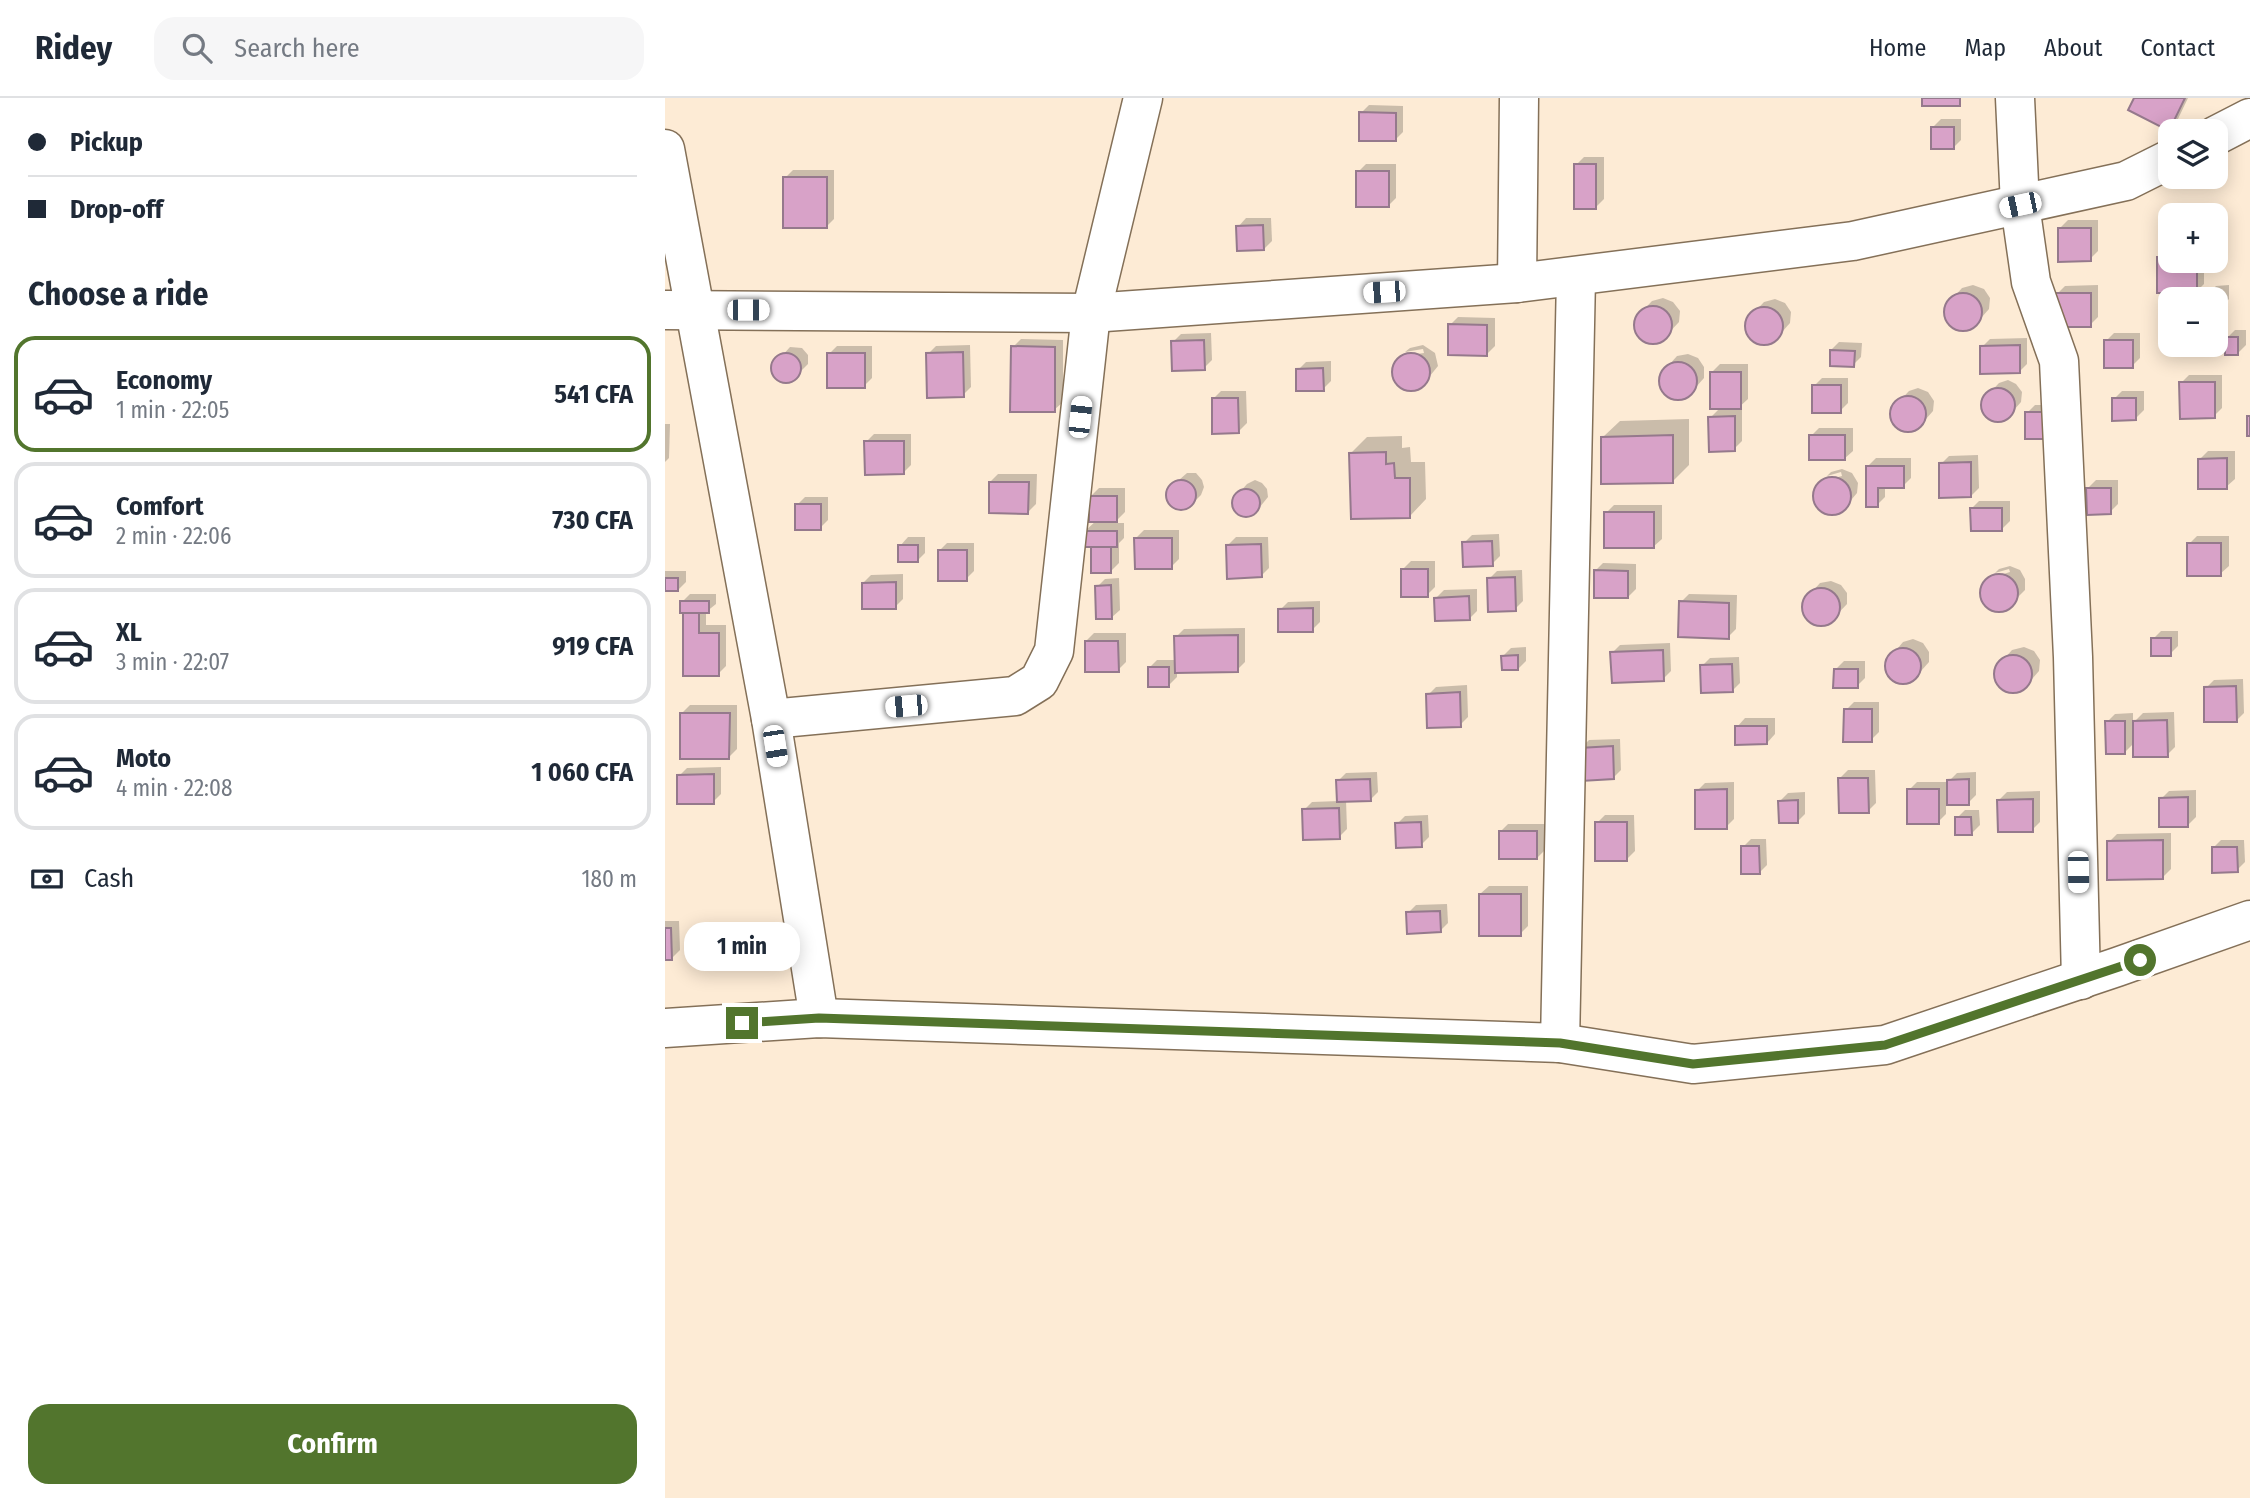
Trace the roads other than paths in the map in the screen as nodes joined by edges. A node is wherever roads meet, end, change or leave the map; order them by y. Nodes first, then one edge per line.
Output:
1 (1143, 98) edge
2 (1519, 98) edge
3 (2015, 98) edge
4 (2250, 118) edge
5 (2228, 129) edge
6 (665, 149) edge
7 (2158, 165) edge
8 (2020, 205) junction
9 (1576, 277) junction
10 (1517, 283) junction
11 (680, 310) edge
12 (1091, 313) junction
13 (771, 719) junction
14 (2250, 920) edge
15 (2081, 980) junction
16 (819, 1018) junction
17 (665, 1028) edge
18 (1560, 1043) junction

1 - 12 street
2 - 10 street
3 - 8 street
4 - 5 street
6 - 11 street
7 - 8 street
8 - 9 street
8 - 15 street
9 - 10 street
9 - 18 street
10 - 12 street
11 - 12 street
11 - 13 street
12 - 13 street
13 - 16 street
14 - 15 street
15 - 18 street
16 - 17 street
16 - 18 street

